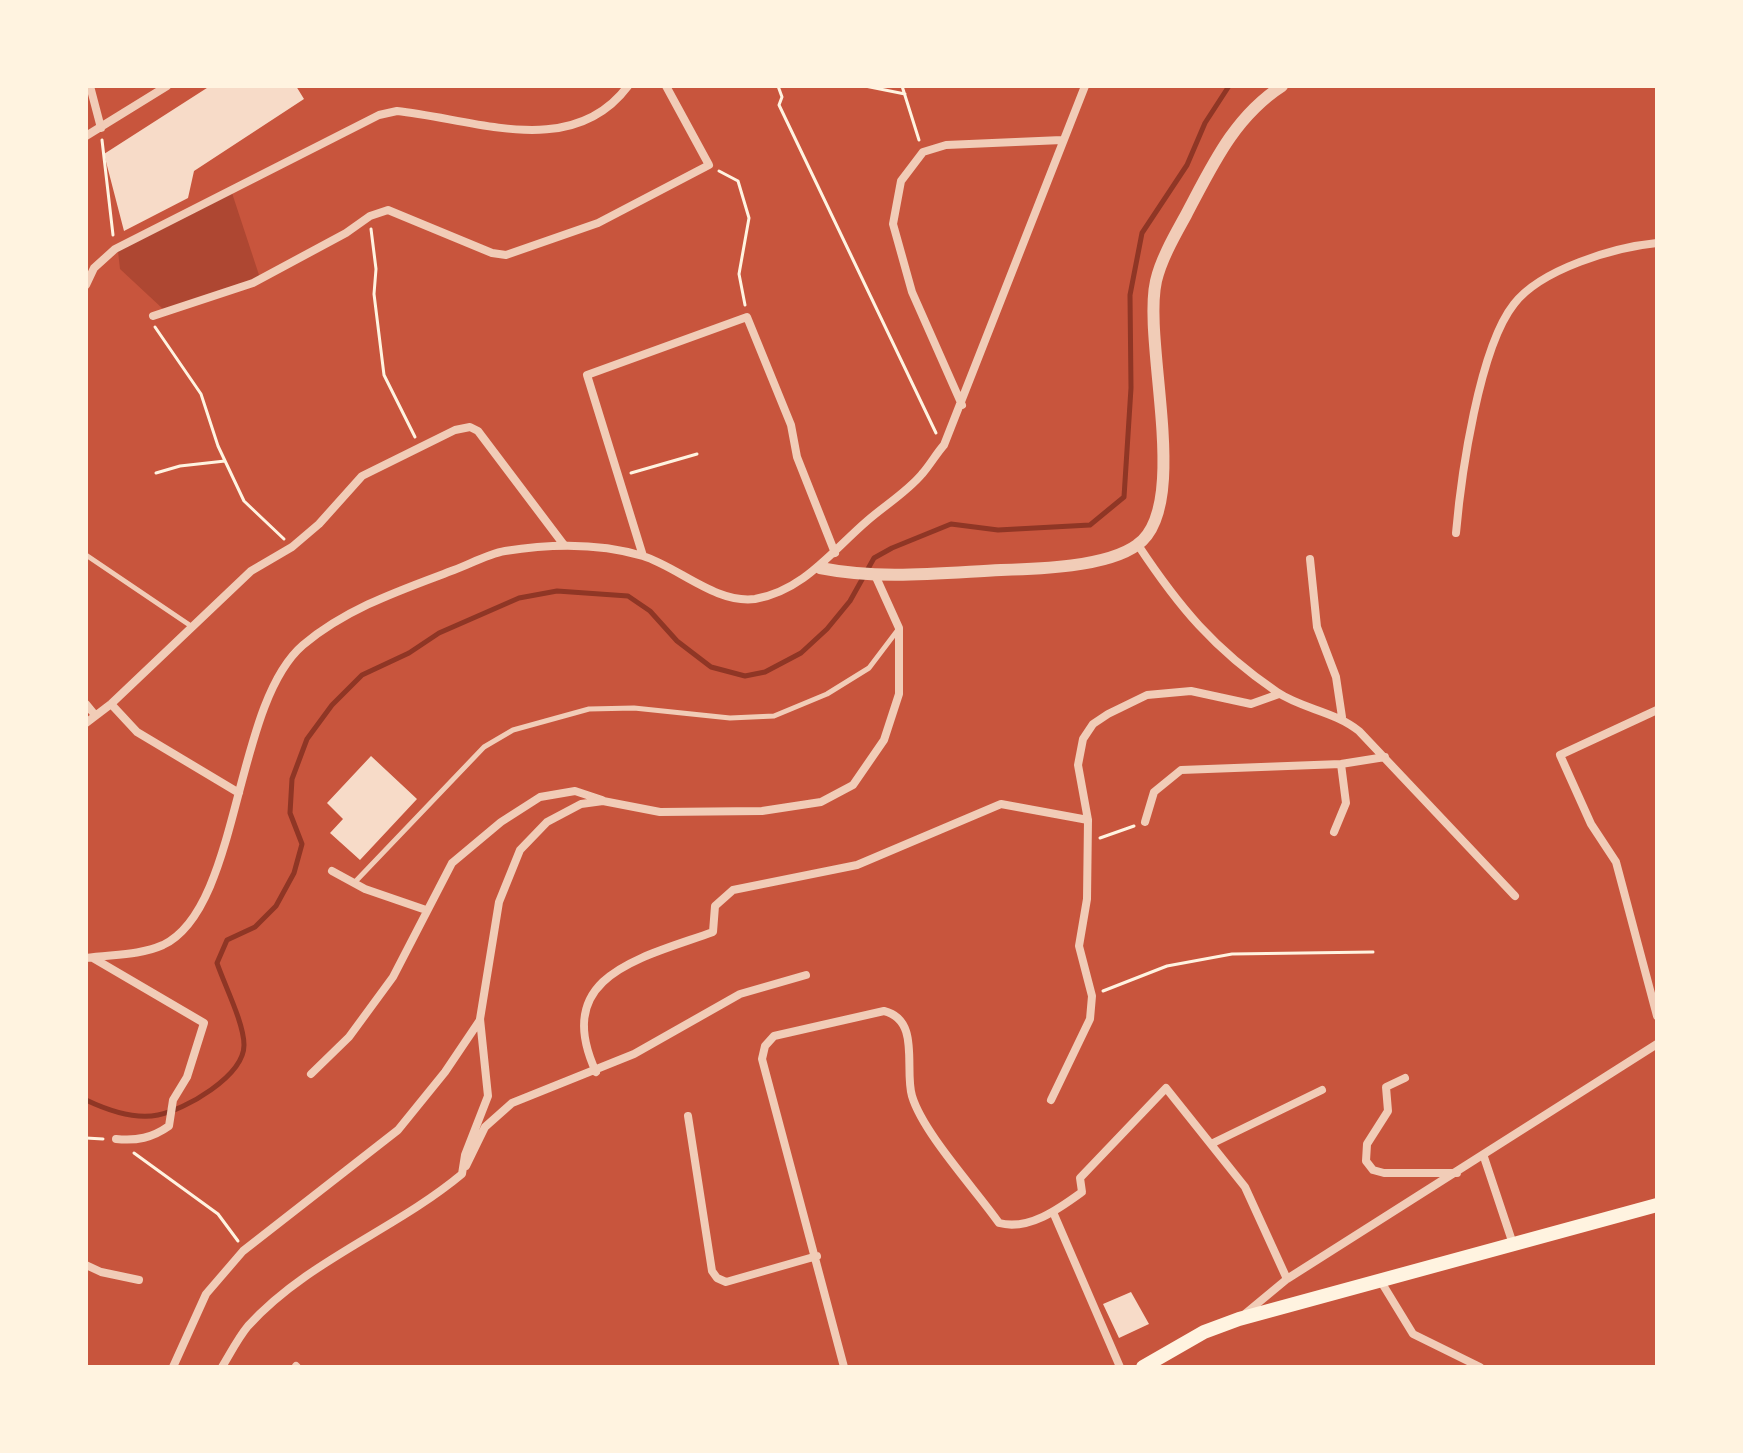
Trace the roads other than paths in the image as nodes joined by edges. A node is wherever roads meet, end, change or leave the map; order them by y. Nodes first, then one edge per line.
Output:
1 (90, 86) edge
2 (167, 86) edge
3 (628, 86) edge
4 (666, 86) edge
5 (1085, 86) edge
6 (1282, 86) edge
7 (101, 128) junction
8 (86, 136) edge
9 (1062, 140) junction
10 (1657, 243) edge
11 (86, 285) edge
12 (153, 316) road end
13 (962, 405) junction
14 (1456, 533) dead end
15 (564, 545) junction
16 (1138, 545) junction
17 (835, 553) junction
18 (86, 555) edge
19 (643, 556) junction
20 (1310, 559) dead end
21 (820, 568) junction
22 (874, 575) junction
23 (191, 626) junction
24 (899, 628) junction
25 (1279, 694) junction
26 (86, 704) edge
27 (111, 704) junction
28 (1657, 710) edge
29 (95, 715) junction
30 (1342, 717) junction
31 (86, 723) edge
32 (1385, 757) junction
33 (1341, 764) junction
34 (239, 793) junction
35 (603, 801) junction
36 (1088, 820) junction
37 (1145, 822) road end
38 (1334, 832) dead end
39 (332, 871) dead end
40 (354, 883) junction
41 (1515, 896) dead end
42 (426, 910) junction
43 (89, 958) edge
44 (806, 975) dead end
45 (1657, 1016) edge
46 (480, 1019) junction
47 (1657, 1044) edge
48 (596, 1072) junction
49 (311, 1074) dead end
50 (1405, 1078) dead end
51 (1322, 1090) dead end
52 (1051, 1100) dead end
53 (688, 1116) dead end
54 (116, 1139) road end
55 (1211, 1144) junction
56 (1484, 1157) junction
57 (1458, 1173) junction
58 (462, 1174) junction
59 (1657, 1205) edge
60 (1053, 1212) junction
61 (1513, 1244) junction
62 (817, 1256) junction
63 (86, 1265) edge
64 (1287, 1279) junction
65 (139, 1280) dead end
66 (1380, 1280) junction
67 (1239, 1319) junction
68 (173, 1367) edge
69 (222, 1367) edge
70 (844, 1367) edge
71 (1120, 1367) edge
72 (1143, 1367) edge
73 (1480, 1367) edge

1 - 7 street
2 - 7 street
3 - 11 street
4 - 12 street
5 - 9 street
6 - 16 street
7 - 8 street
9 - 13 street
9 - 13 street
10 - 14 street
13 - 17 street
15 - 19 street
15 - 23 street
15 - 34 street
16 - 22 street
16 - 25 street
17 - 19 street
17 - 21 street
18 - 23 lane
19 - 21 street
20 - 30 street
21 - 22 street
22 - 24 street
23 - 27 street
24 - 35 street
24 - 40 lane
25 - 30 street
25 - 36 street
26 - 29 street
27 - 29 street
27 - 34 street
28 - 45 street
29 - 31 street
30 - 32 street
32 - 33 street
32 - 41 street
33 - 37 street
33 - 38 street
34 - 43 street
35 - 42 street
35 - 46 street
36 - 48 street
36 - 52 street
39 - 40 street
40 - 42 street
42 - 49 street
43 - 54 street
44 - 48 street
46 - 58 street
46 - 68 street
47 - 56 street
48 - 58 street
50 - 57 street
51 - 55 street
53 - 62 street
55 - 60 street
55 - 64 street
56 - 57 street
56 - 61 street
57 - 64 street
58 - 69 street
59 - 61 main road
60 - 62 street
60 - 71 street
61 - 66 main road
62 - 70 street
63 - 65 street
64 - 67 street
66 - 67 main road
66 - 73 street
67 - 72 main road

